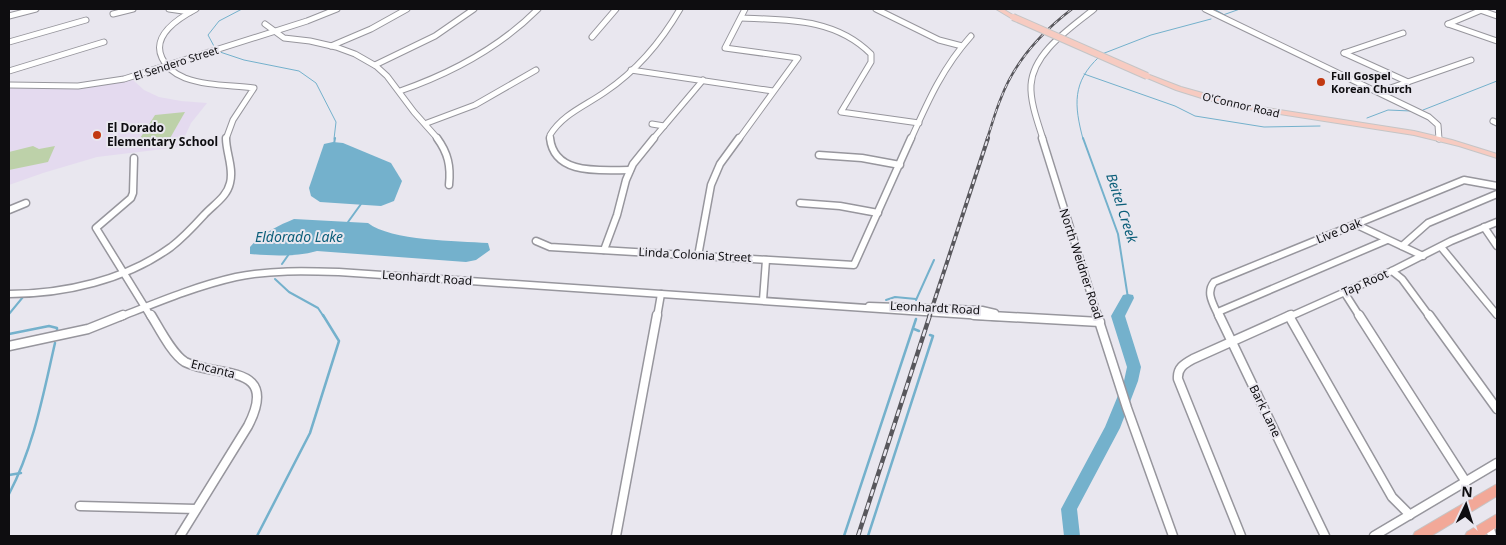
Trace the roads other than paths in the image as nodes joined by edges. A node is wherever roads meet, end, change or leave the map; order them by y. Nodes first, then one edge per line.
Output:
1 (36, 9) edge
2 (133, 9) edge
3 (169, 9) edge
4 (196, 9) edge
5 (337, 9) edge
6 (407, 9) edge
7 (474, 9) edge
8 (538, 9) edge
9 (616, 9) edge
10 (680, 9) edge
11 (745, 9) edge
12 (876, 9) edge
13 (999, 9) edge
14 (1094, 9) edge
15 (1206, 9) edge
16 (1482, 10) edge
17 (21, 11) edge
18 (190, 12) junction
19 (113, 14) dead end
20 (9, 16) edge
21 (1497, 16) edge
22 (1013, 17) joint
23 (742, 18) junction
24 (86, 20) dead end
25 (266, 24) dead end
26 (275, 31) junction
27 (1403, 34) dead end
28 (971, 36) dead end
29 (592, 37) dead end
30 (1497, 41) edge
31 (9, 42) edge
32 (104, 42) dead end
33 (331, 46) junction
34 (962, 46) junction
35 (1471, 60) dead end
36 (375, 65) junction
37 (167, 66) junction
38 (536, 70) dead end
39 (632, 70) junction
40 (9, 71) edge
41 (703, 80) junction
42 (1408, 82) junction
43 (9, 85) edge
44 (400, 91) junction
45 (774, 91) junction
46 (1379, 92) junction
47 (919, 123) junction
48 (427, 124) junction
49 (652, 124) dead end
50 (664, 126) junction
51 (1439, 139) junction
52 (819, 155) dead end
53 (1497, 156) edge
54 (134, 158) dead end
55 (900, 165) junction
56 (630, 170) junction
57 (449, 185) dead end
58 (1497, 186) edge
59 (1497, 194) edge
60 (26, 203) dead end
61 (800, 203) dead end
62 (9, 210) edge
63 (878, 213) junction
64 (1497, 222) edge
65 (1355, 224) junction
66 (1484, 227) junction
67 (1387, 240) junction
68 (536, 241) dead end
69 (1402, 246) junction
70 (1497, 246) edge
71 (1441, 247) junction
72 (604, 250) junction
73 (698, 256) junction
74 (1422, 256) junction
75 (766, 260) junction
76 (1392, 271) junction
77 (122, 272) junction
78 (1212, 284) joint
79 (1344, 292) junction
80 (9, 294) edge
81 (661, 294) junction
82 (763, 300) junction
83 (145, 307) junction
84 (1218, 312) junction
85 (1497, 315) edge
86 (1289, 316) junction
87 (1100, 322) junction
88 (1232, 342) junction
89 (9, 346) edge
90 (1497, 409) edge
91 (1497, 463) edge
92 (1466, 482) junction
93 (1497, 489) edge
94 (80, 506) dead end
95 (196, 509) junction
96 (1410, 515) junction
97 (1493, 527) edge
98 (180, 536) edge
99 (616, 536) edge
100 (1173, 536) edge
101 (1241, 536) edge
102 (1325, 536) edge
103 (1374, 536) edge
104 (1420, 536) edge
105 (1472, 536) edge

1 - 17 street
2 - 19 street
3 - 18 street
4 - 18 street
5 - 26 street, El Sendero Street
6 - 33 street
7 - 36 street
8 - 44 street
9 - 29 street
10 - 39 street
11 - 23 street
12 - 34 street
13 - 22 main road, O'Connor Road
14 - 87 street, North Weidner Road
15 - 46 street
16 - 21 street
16 - 30 street
17 - 20 street
18 - 37 street
22 - 51 main road, O'Connor Road, bridge
23 - 45 street
23 - 47 street
24 - 31 street
25 - 26 street
26 - 33 street
26 - 37 street, El Sendero Street
27 - 42 street
28 - 34 street
32 - 40 street
33 - 36 street
34 - 47 street
35 - 42 street
36 - 44 street
37 - 43 street, El Sendero Street
37 - 77 street
38 - 48 street
39 - 41 street
39 - 56 street
41 - 45 street
41 - 50 street
42 - 46 street
44 - 48 street
45 - 73 street
46 - 51 street
47 - 55 street
48 - 57 street
49 - 50 street
50 - 56 street
51 - 53 main road, O'Connor Road
52 - 55 street
54 - 77 street, Encanta
55 - 63 street
56 - 72 street
58 - 65 street, Live Oak
59 - 69 street
60 - 62 street
61 - 63 street
63 - 75 street, Linda Colonia Street
64 - 66 street, Tap Root
65 - 67 street
65 - 78 street, Live Oak
66 - 70 street
66 - 71 street, Tap Root
67 - 69 street
67 - 84 street
68 - 72 street, Linda Colonia Street
69 - 74 street
71 - 74 street, Tap Root
71 - 85 street
72 - 73 street, Linda Colonia Street
73 - 75 street, Linda Colonia Street
74 - 76 street, Tap Root
75 - 82 street
76 - 79 street, Tap Root
76 - 90 street
77 - 80 street
77 - 83 street, Encanta
78 - 84 street, Bark Lane
79 - 86 street, Tap Root
79 - 92 street
81 - 82 street, Leonhardt Road
81 - 83 street, Leonhardt Road
81 - 99 street
82 - 87 street, Leonhardt Road
83 - 89 street, Leonhardt Road
83 - 95 street, Encanta
84 - 88 street, Bark Lane
86 - 88 street, Tap Root
86 - 96 street
87 - 100 street, North Weidner Road
88 - 101 street, Tap Root
88 - 102 street, Bark Lane
91 - 92 street
92 - 96 street
93 - 104 highway
94 - 95 street
95 - 98 street, Encanta
96 - 103 street
97 - 105 highway

